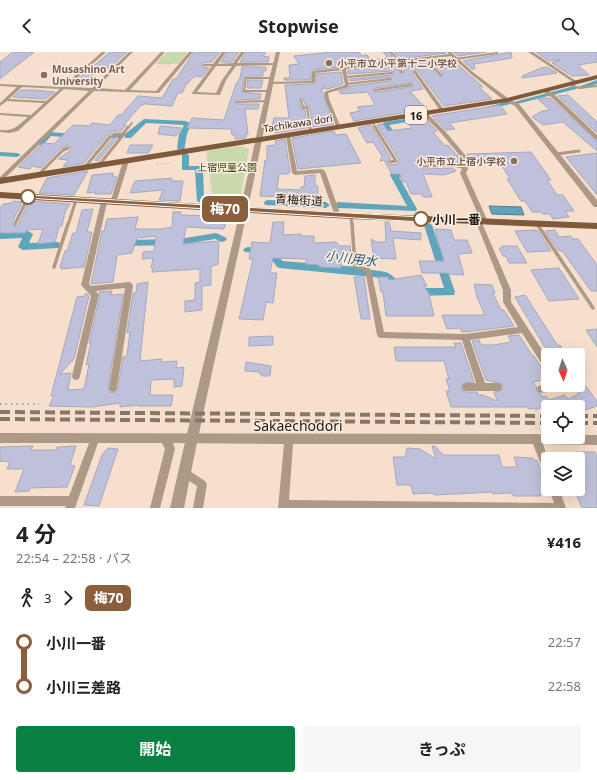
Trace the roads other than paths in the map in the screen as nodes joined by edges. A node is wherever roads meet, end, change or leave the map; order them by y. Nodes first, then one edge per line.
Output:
1 (104, 52) edge
2 (131, 52) edge
3 (163, 52) edge
4 (191, 52) edge
5 (224, 52) edge
6 (243, 52) edge
7 (278, 52) edge
8 (391, 52) edge
9 (425, 52) edge
10 (496, 52) edge
11 (530, 52) edge
12 (450, 53) edge
13 (430, 57) junction
14 (424, 58) junction
15 (456, 59) junction
16 (399, 61) junction
17 (394, 62) junction
18 (236, 64) junction
19 (275, 64) junction
20 (204, 65) road end
21 (215, 65) junction
22 (344, 69) junction
23 (379, 71) dead end
24 (392, 72) dead end
25 (402, 72) dead end
26 (415, 72) dead end
27 (381, 74) junction
28 (441, 75) dead end
29 (346, 77) junction
30 (597, 77) edge
31 (385, 79) junction
32 (390, 79) dead end
33 (271, 80) junction
34 (347, 84) junction
35 (574, 84) junction
36 (0, 85) edge
37 (411, 85) dead end
38 (21, 86) junction
39 (597, 86) edge
40 (391, 87) junction
41 (63, 88) junction
42 (92, 90) junction
43 (375, 90) dead end
44 (126, 91) junction
45 (268, 91) junction
46 (549, 93) junction
47 (6, 100) junction
48 (301, 100) dead end
49 (507, 100) junction
50 (266, 101) junction
51 (48, 102) junction
52 (237, 102) dead end
53 (0, 104) edge
54 (443, 111) junction
55 (0, 114) edge
56 (425, 114) junction
57 (31, 116) junction
58 (372, 122) junction
59 (132, 123) dead end
60 (340, 128) junction
61 (0, 131) edge
62 (311, 132) junction
63 (123, 134) junction
64 (288, 136) junction
65 (597, 138) edge
66 (259, 140) junction
67 (68, 148) dead end
68 (579, 152) dead end
69 (556, 154) junction
70 (126, 161) junction
71 (390, 162) dead end
72 (99, 166) junction
73 (424, 166) dead end
74 (84, 168) junction
75 (465, 168) junction
76 (38, 175) junction
77 (0, 180) edge
78 (0, 195) edge
79 (28, 197) junction
80 (76, 200) junction
81 (109, 202) junction
82 (597, 205) edge
83 (244, 210) junction
84 (338, 216) junction
85 (351, 216) junction
86 (482, 222) junction
87 (15, 224) dead end
88 (537, 224) junction
89 (596, 227) edge
90 (54, 267) dead end
91 (369, 273) joint
92 (89, 288) junction
93 (593, 308) dead end
94 (524, 330) junction
95 (465, 337) junction
96 (541, 356) edge
97 (76, 376) dead end
98 (466, 387) dead end
99 (482, 387) junction
100 (498, 387) dead end
101 (113, 388) dead end
102 (0, 438) edge
103 (163, 438) junction
104 (95, 439) junction
105 (289, 439) junction
106 (536, 439) junction
107 (191, 440) junction
108 (597, 440) edge
109 (541, 453) edge
110 (185, 473) junction
111 (557, 496) edge
112 (0, 501) edge
113 (71, 505) edge
114 (176, 506) edge
115 (283, 506) edge
116 (155, 508) edge
117 (198, 508) edge
118 (561, 508) edge

1 - 41 street
2 - 42 street
3 - 44 street
4 - 44 street
5 - 21 street
6 - 18 street
7 - 19 street
8 - 16 lane
9 - 13 street
10 - 15 lane
11 - 35 street
12 - 13 street
12 - 15 street
13 - 14 street
14 - 16 street
14 - 28 lane
15 - 49 street
16 - 17 street
17 - 22 street
17 - 25 lane
18 - 19 street
18 - 21 street
18 - 21 street
19 - 33 street
20 - 21 street
22 - 29 street
22 - 33 street
23 - 27 lane
24 - 27 lane
26 - 54 street
27 - 29 lane
29 - 34 street
30 - 35 main road, Tachikawa dori / 16
31 - 32 lane
31 - 34 lane
31 - 40 lane
33 - 45 street
33 - 45 lane
34 - 60 street
35 - 39 lane
35 - 46 main road, Tachikawa dori / 16
36 - 38 street
37 - 40 lane
38 - 41 street
38 - 47 street
40 - 43 lane
41 - 42 street
41 - 51 street
42 - 44 street
42 - 77 street
45 - 50 street
46 - 49 main road, Tachikawa dori / 16
46 - 65 street
47 - 51 street
47 - 53 street
48 - 62 lane
49 - 54 main road, Tachikawa dori / 16
49 - 69 street
50 - 52 lane
50 - 66 street
51 - 57 street
54 - 56 main road, Tachikawa dori / 16
55 - 57 street
56 - 58 main road, Tachikawa dori / 16
56 - 75 street
57 - 61 street
58 - 60 main road, Tachikawa dori / 16
58 - 71 lane
59 - 63 lane
60 - 62 main road, Tachikawa dori / 16
62 - 64 main road, Tachikawa dori / 16
63 - 72 lane
63 - 74 lane
64 - 66 main road, Tachikawa dori / 16
64 - 84 street
66 - 70 main road, Tachikawa dori / 16
66 - 83 street
67 - 76 lane
68 - 69 lane
69 - 82 street
70 - 72 main road, Tachikawa dori / 16
70 - 81 street
72 - 74 main road, Tachikawa dori / 16
73 - 75 lane
74 - 76 main road, Tachikawa dori / 16
75 - 86 street
76 - 77 main road, Tachikawa dori / 16
78 - 79 main road, 青梅街道
79 - 80 main road, 青梅街道
79 - 87 lane
80 - 81 main road, 青梅街道
80 - 90 lane
81 - 83 main road, 青梅街道
81 - 92 street
83 - 84 main road, 青梅街道
83 - 107 street
84 - 85 main road, 青梅街道
85 - 86 main road, 青梅街道
85 - 91 lane
86 - 88 main road, 青梅街道
86 - 94 street
88 - 89 main road, 青梅街道
88 - 93 lane
91 - 95 street
92 - 97 street
92 - 101 street
94 - 95 street
94 - 96 street
95 - 99 street
98 - 99 street
99 - 100 street
102 - 104 street, Sakaechodori
103 - 104 street, Sakaechodori
103 - 107 street, Sakaechodori
103 - 116 street
104 - 113 street
105 - 106 street, Sakaechodori
105 - 107 street, Sakaechodori
105 - 115 street
106 - 108 street, Sakaechodori
106 - 109 street
107 - 110 street
110 - 114 street
110 - 117 street
111 - 118 street
112 - 113 street
115 - 118 street

